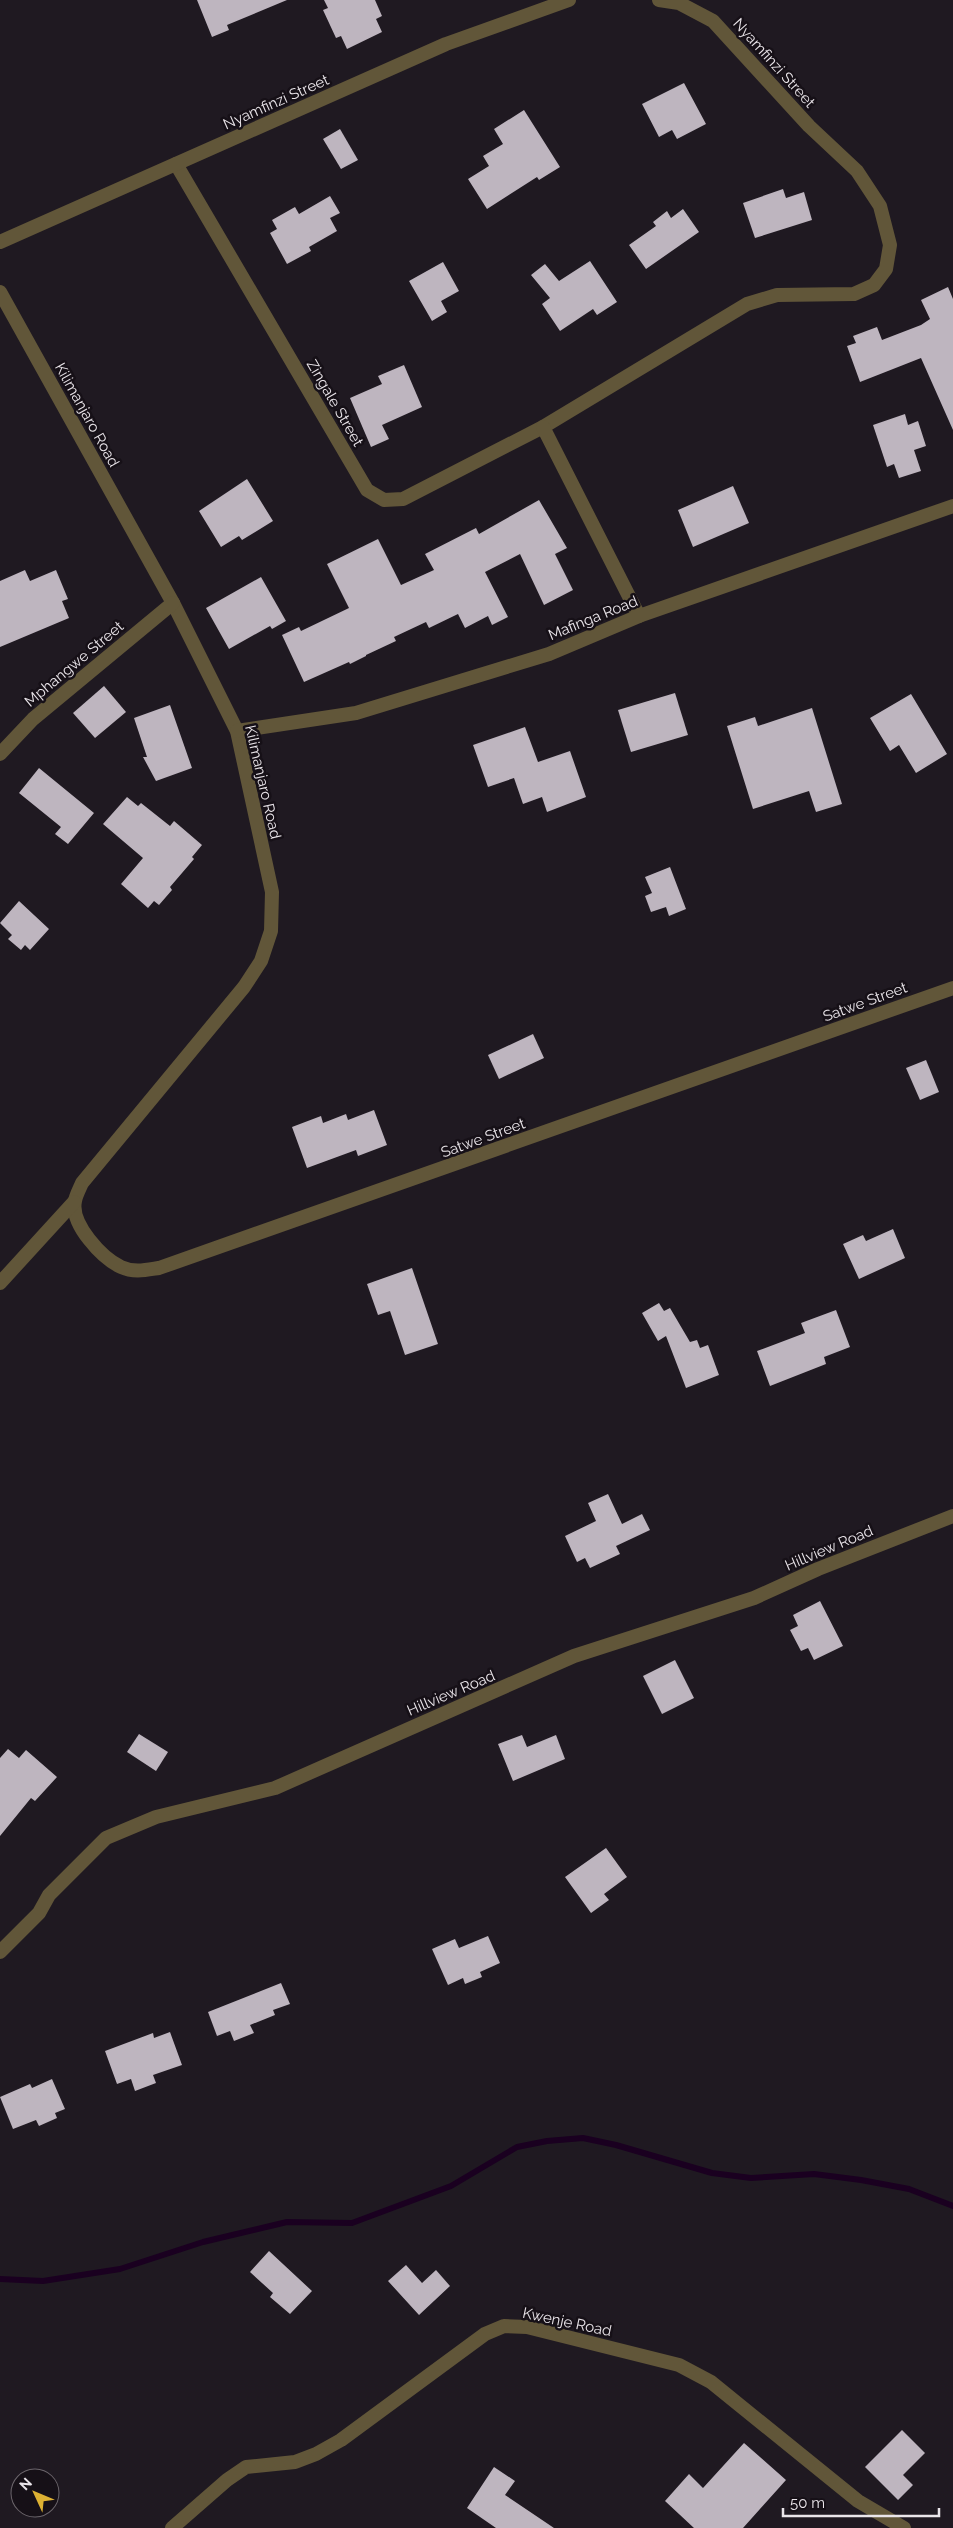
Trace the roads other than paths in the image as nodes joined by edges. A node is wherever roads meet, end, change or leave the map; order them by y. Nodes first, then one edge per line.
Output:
1 (569, 0) edge
2 (659, 0) edge
3 (176, 164) junction
4 (0, 242) edge
5 (0, 292) edge
6 (543, 427) junction
7 (953, 506) edge
8 (173, 603) junction
9 (639, 616) junction
10 (237, 731) junction
11 (0, 754) edge
12 (953, 988) edge
13 (74, 1202) junction
14 (0, 1282) edge
15 (953, 1516) edge
16 (0, 1952) edge
17 (172, 2528) edge
18 (904, 2528) edge

1 - 3 street, Nyamfinzi Street
2 - 6 street, Nyamfinzi Street
3 - 4 street, Nyamfinzi Street
3 - 6 street, Zingale Street
5 - 8 street, Kilimanjaro Road
6 - 9 street
7 - 9 street, Mafinga Road
8 - 10 street, Kilimanjaro Road
8 - 11 street, Mphangwe Street
9 - 10 street, Mafinga Road
10 - 13 street, Kilimanjaro Road
12 - 13 street, Satwe Street
13 - 14 street
15 - 16 street, Hillview Road
17 - 18 street, Kwenje Road

